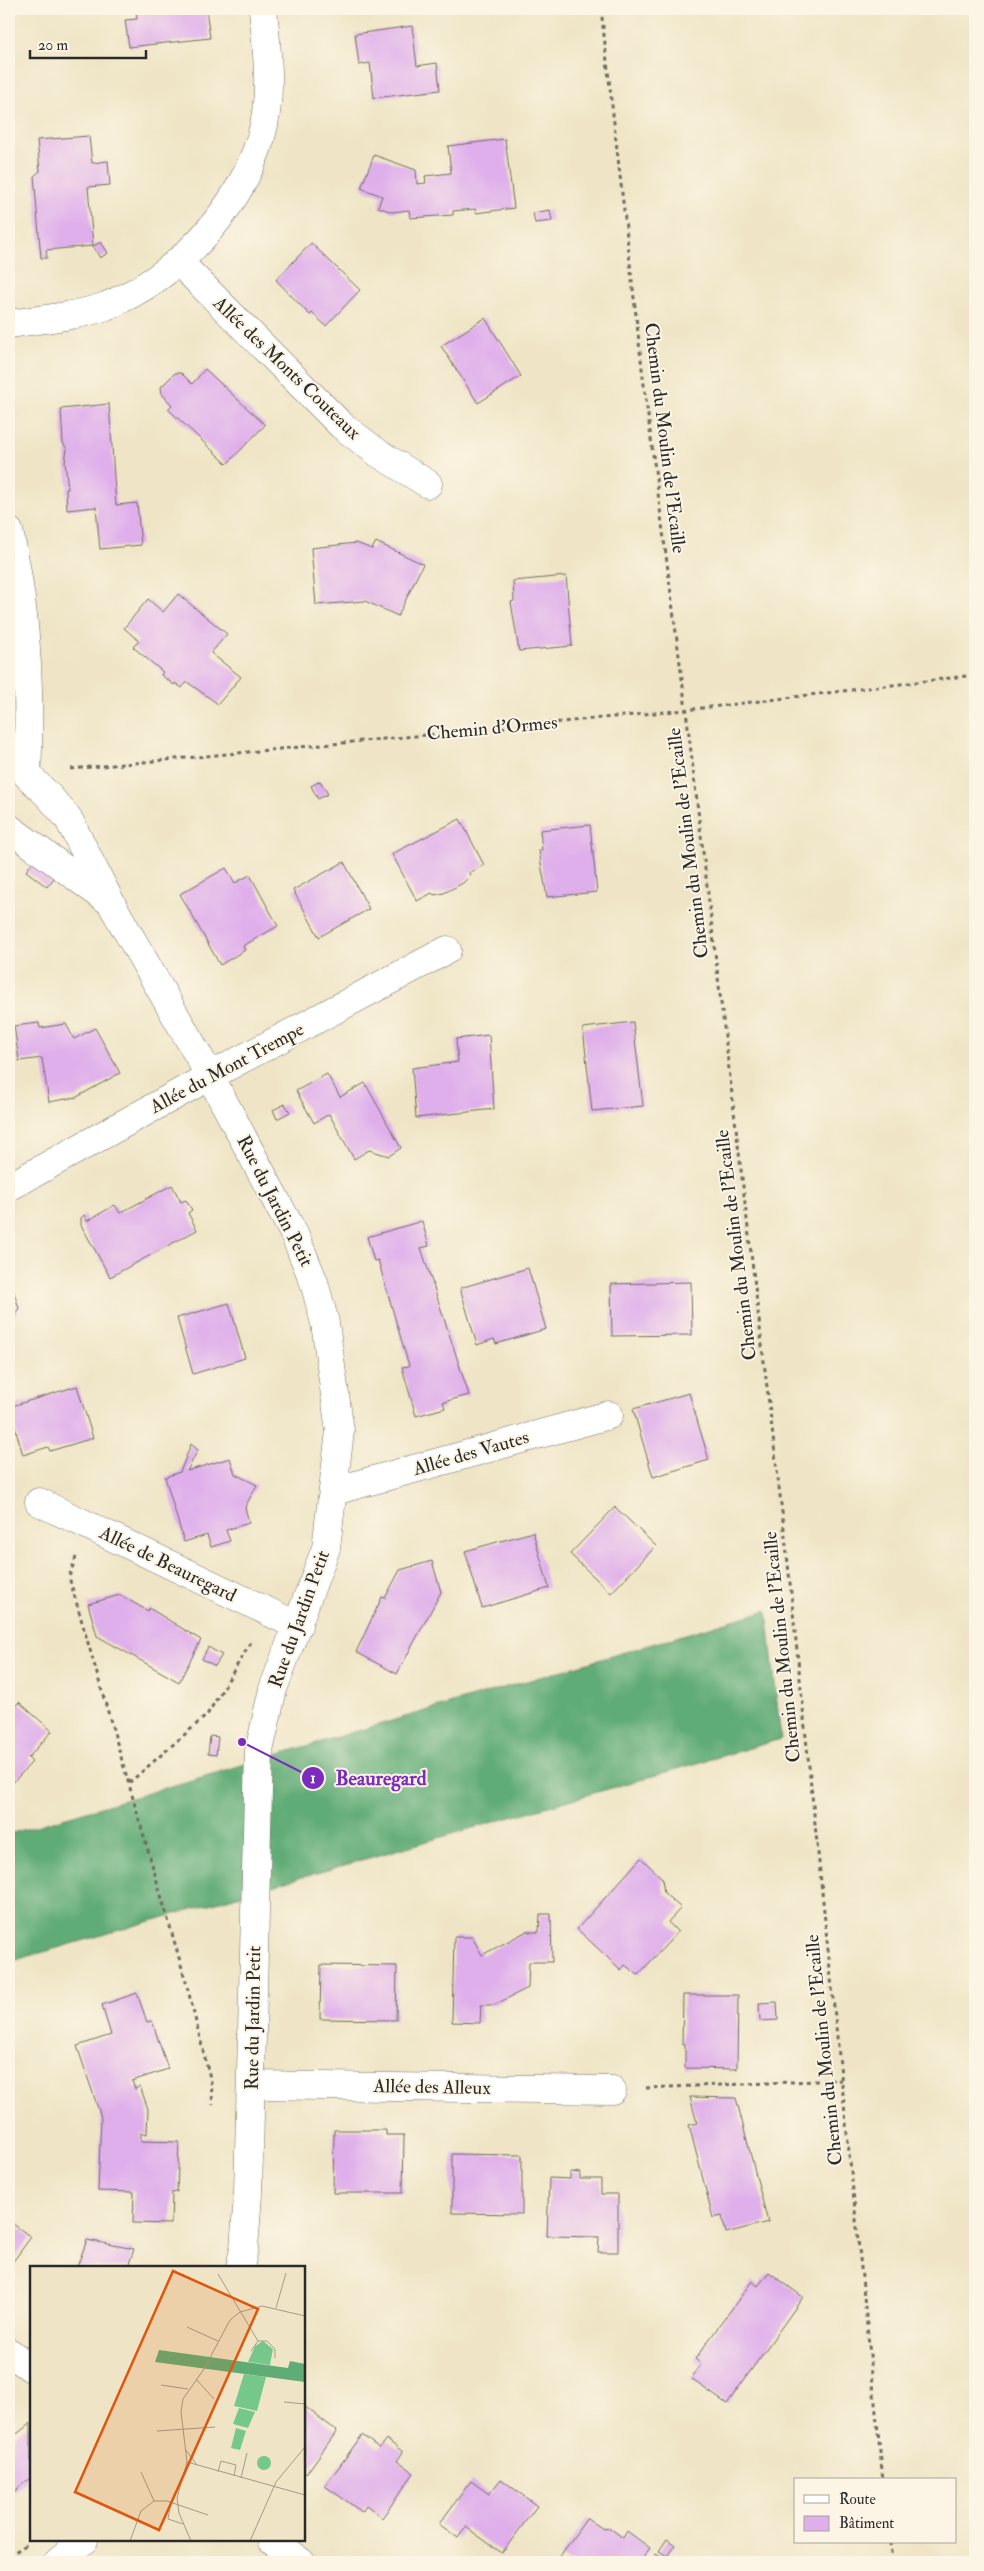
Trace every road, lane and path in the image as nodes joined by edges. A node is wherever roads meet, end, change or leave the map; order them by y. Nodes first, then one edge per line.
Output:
1 (263, 9) edge
2 (601, 9) edge
3 (178, 261) junction
4 (9, 324) edge
5 (428, 484) dead end
6 (9, 530) edge
7 (975, 675) edge
8 (686, 710) junction
9 (18, 775) edge
10 (9, 828) edge
11 (111, 903) junction
12 (448, 950) dead end
13 (210, 1076) junction
14 (9, 1187) edge
15 (609, 1415) dead end
16 (334, 1491) junction
17 (39, 1502) dead end
18 (87, 1525) junction
19 (269, 1612) junction
20 (298, 1626) junction
21 (129, 1783) junction
22 (840, 2080) junction
23 (252, 2085) junction
24 (612, 2090) joint
25 (214, 2108) dead end
26 (240, 2266) edge
27 (9, 2352) edge
28 (30, 2367) edge
29 (883, 2478) edge
30 (32, 2541) edge
31 (83, 2541) edge
32 (272, 2541) edge
33 (890, 2544) edge
34 (9, 2556) edge
35 (58, 2562) edge
36 (301, 2562) edge
37 (892, 2562) edge

1 - 3 street
2 - 8 path, Chemin du Moulin de l'Ecaille
3 - 4 street
3 - 5 street, Allée des Monts Couteaux
6 - 9 street
7 - 8 path, Chemin d'Ormes
8 - 9 path, Chemin d'Ormes
8 - 22 path, Chemin du Moulin de l'Ecaille
9 - 11 street, Rue du Jardin Petit
10 - 11 street, Rue du Jardin Petit
11 - 13 street, Rue du Jardin Petit
12 - 13 street, Allée du Mont Trempe
13 - 14 street, Allée du Mont Trempe
13 - 16 street, Rue du Jardin Petit
15 - 16 street, Allée des Vautes
16 - 20 street, Rue du Jardin Petit
17 - 18 street, Allée de Beauregard
18 - 19 street, Allée de Beauregard
18 - 21 path
19 - 20 street, Allée de Beauregard
19 - 21 path
20 - 23 street, Rue du Jardin Petit
21 - 25 path
22 - 24 path
22 - 29 path, Chemin du Moulin de l'Ecaille
23 - 24 street, Allée des Alleux
23 - 26 street, Rue du Jardin Petit
27 - 28 street
30 - 34 path
31 - 35 street
32 - 36 street
33 - 37 path

